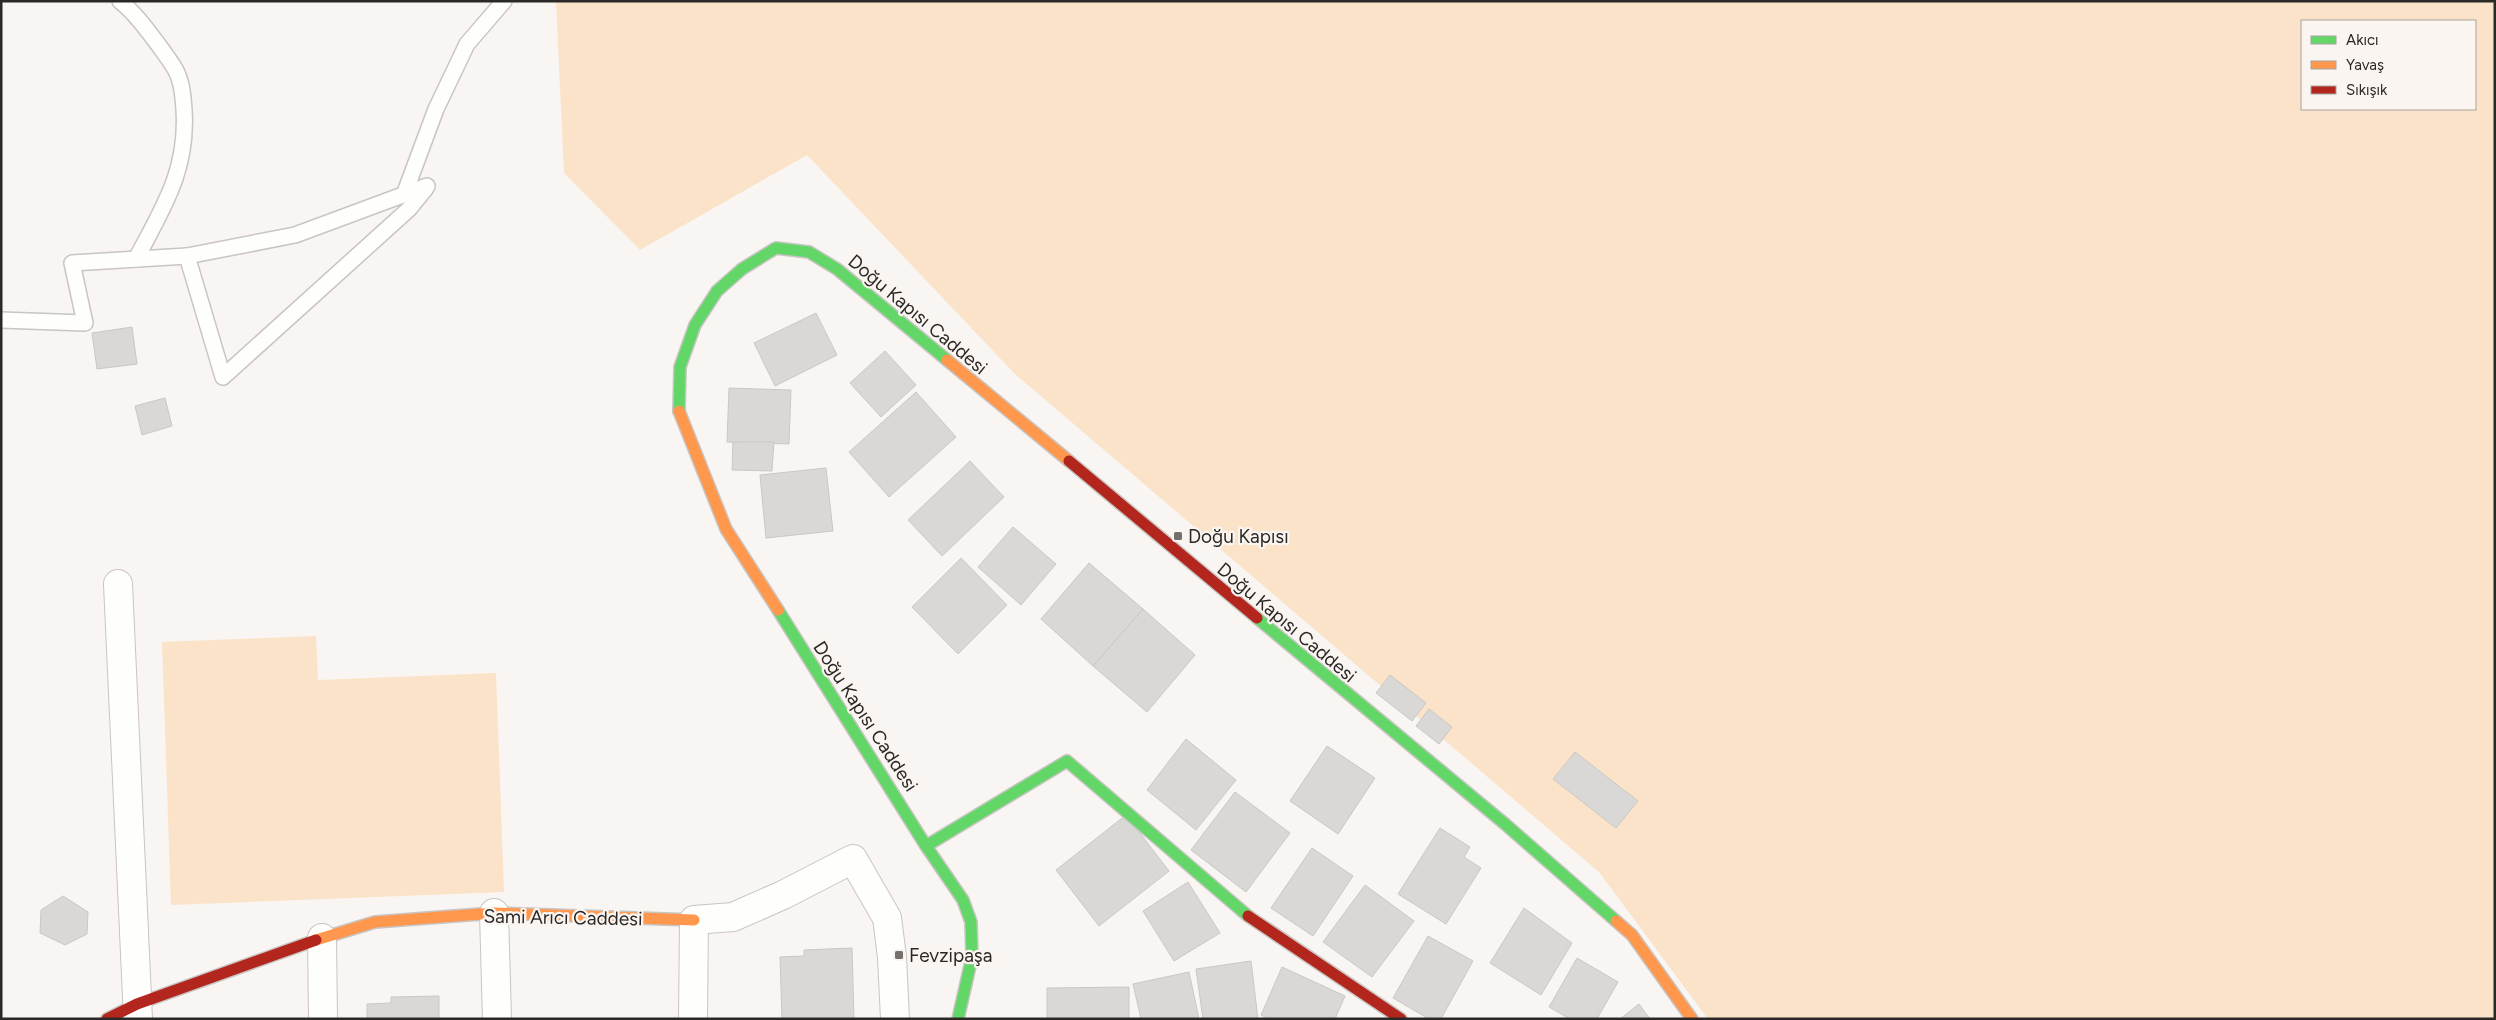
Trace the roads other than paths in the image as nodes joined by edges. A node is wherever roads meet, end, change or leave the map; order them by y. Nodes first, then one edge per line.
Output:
1 (120, 1) edge
2 (504, 1) edge
3 (404, 195) junction
4 (187, 256) junction
5 (136, 259) junction
6 (1, 320) edge
7 (118, 584) dead end
8 (926, 846) junction
9 (494, 913) junction
10 (694, 920) junction
11 (322, 938) junction
12 (138, 1011) edge
13 (107, 1019) edge
14 (323, 1019) edge
15 (497, 1019) edge
16 (693, 1019) edge
17 (895, 1019) edge
18 (958, 1019) edge
19 (1400, 1019) edge
20 (1692, 1019) edge

1 - 5 lane
2 - 3 lane
3 - 4 lane
3 - 4 lane
4 - 5 lane
5 - 6 lane
7 - 12 street
8 - 18 street, Doğu Kapısı Caddesi
8 - 19 street
8 - 20 street, Doğu Kapısı Caddesi
9 - 10 street, Sami Arıcı Caddesi
9 - 11 street, Sami Arıcı Caddesi
9 - 15 street
10 - 16 street
10 - 17 street, Sami Arıcı Caddesi
11 - 12 street, Sami Arıcı Caddesi
11 - 14 street
12 - 13 street, Sami Arıcı Caddesi

